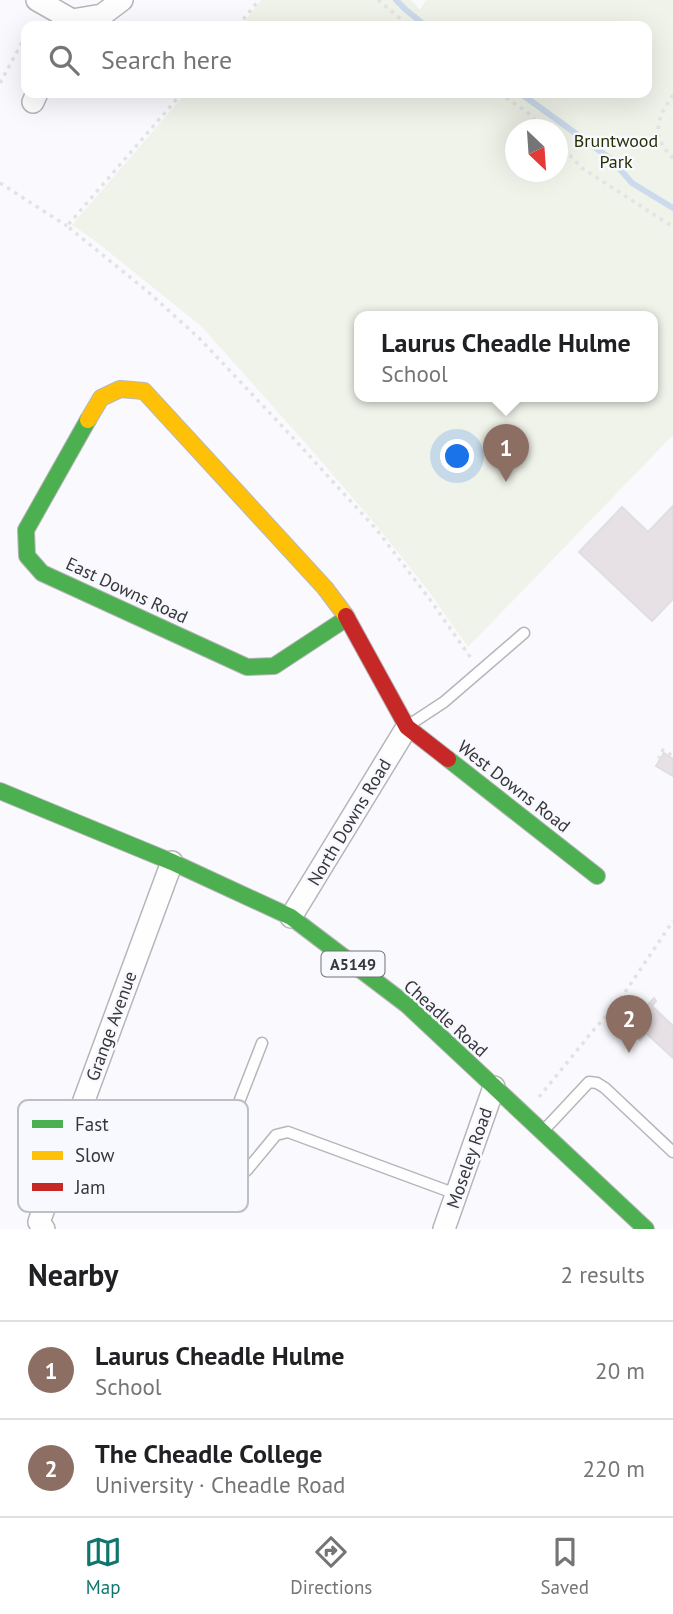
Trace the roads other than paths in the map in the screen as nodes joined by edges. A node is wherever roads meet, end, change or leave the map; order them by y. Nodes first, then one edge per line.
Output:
1 (37, 0) edge
2 (122, 0) edge
3 (67, 21) edge
4 (78, 21) edge
5 (347, 618) junction
6 (523, 634) dead end
7 (407, 727) junction
8 (0, 791) edge
9 (172, 862) junction
10 (597, 876) dead end
11 (291, 917) junction
12 (262, 1043) dead end
13 (494, 1087) junction
14 (85, 1100) edge
15 (240, 1100) edge
16 (543, 1131) junction
17 (673, 1152) edge
18 (248, 1169) edge
19 (456, 1194) junction
20 (444, 1229) edge
21 (646, 1229) edge

1 - 3 street
2 - 4 street
5 - 5 street, East Downs Road
5 - 7 street, East Downs Road
6 - 7 lane
7 - 10 street, West Downs Road
7 - 11 street, North Downs Road
8 - 9 street, Cheadle Road / A5149
9 - 11 street, Cheadle Road / A5149
9 - 14 street, Grange Avenue
11 - 13 street, Cheadle Road / A5149
12 - 15 lane
13 - 16 street, Cheadle Road / A5149
13 - 19 street, Moseley Road
16 - 17 lane
16 - 21 street, Cheadle Road / A5149
18 - 19 lane
19 - 20 street, Moseley Road

